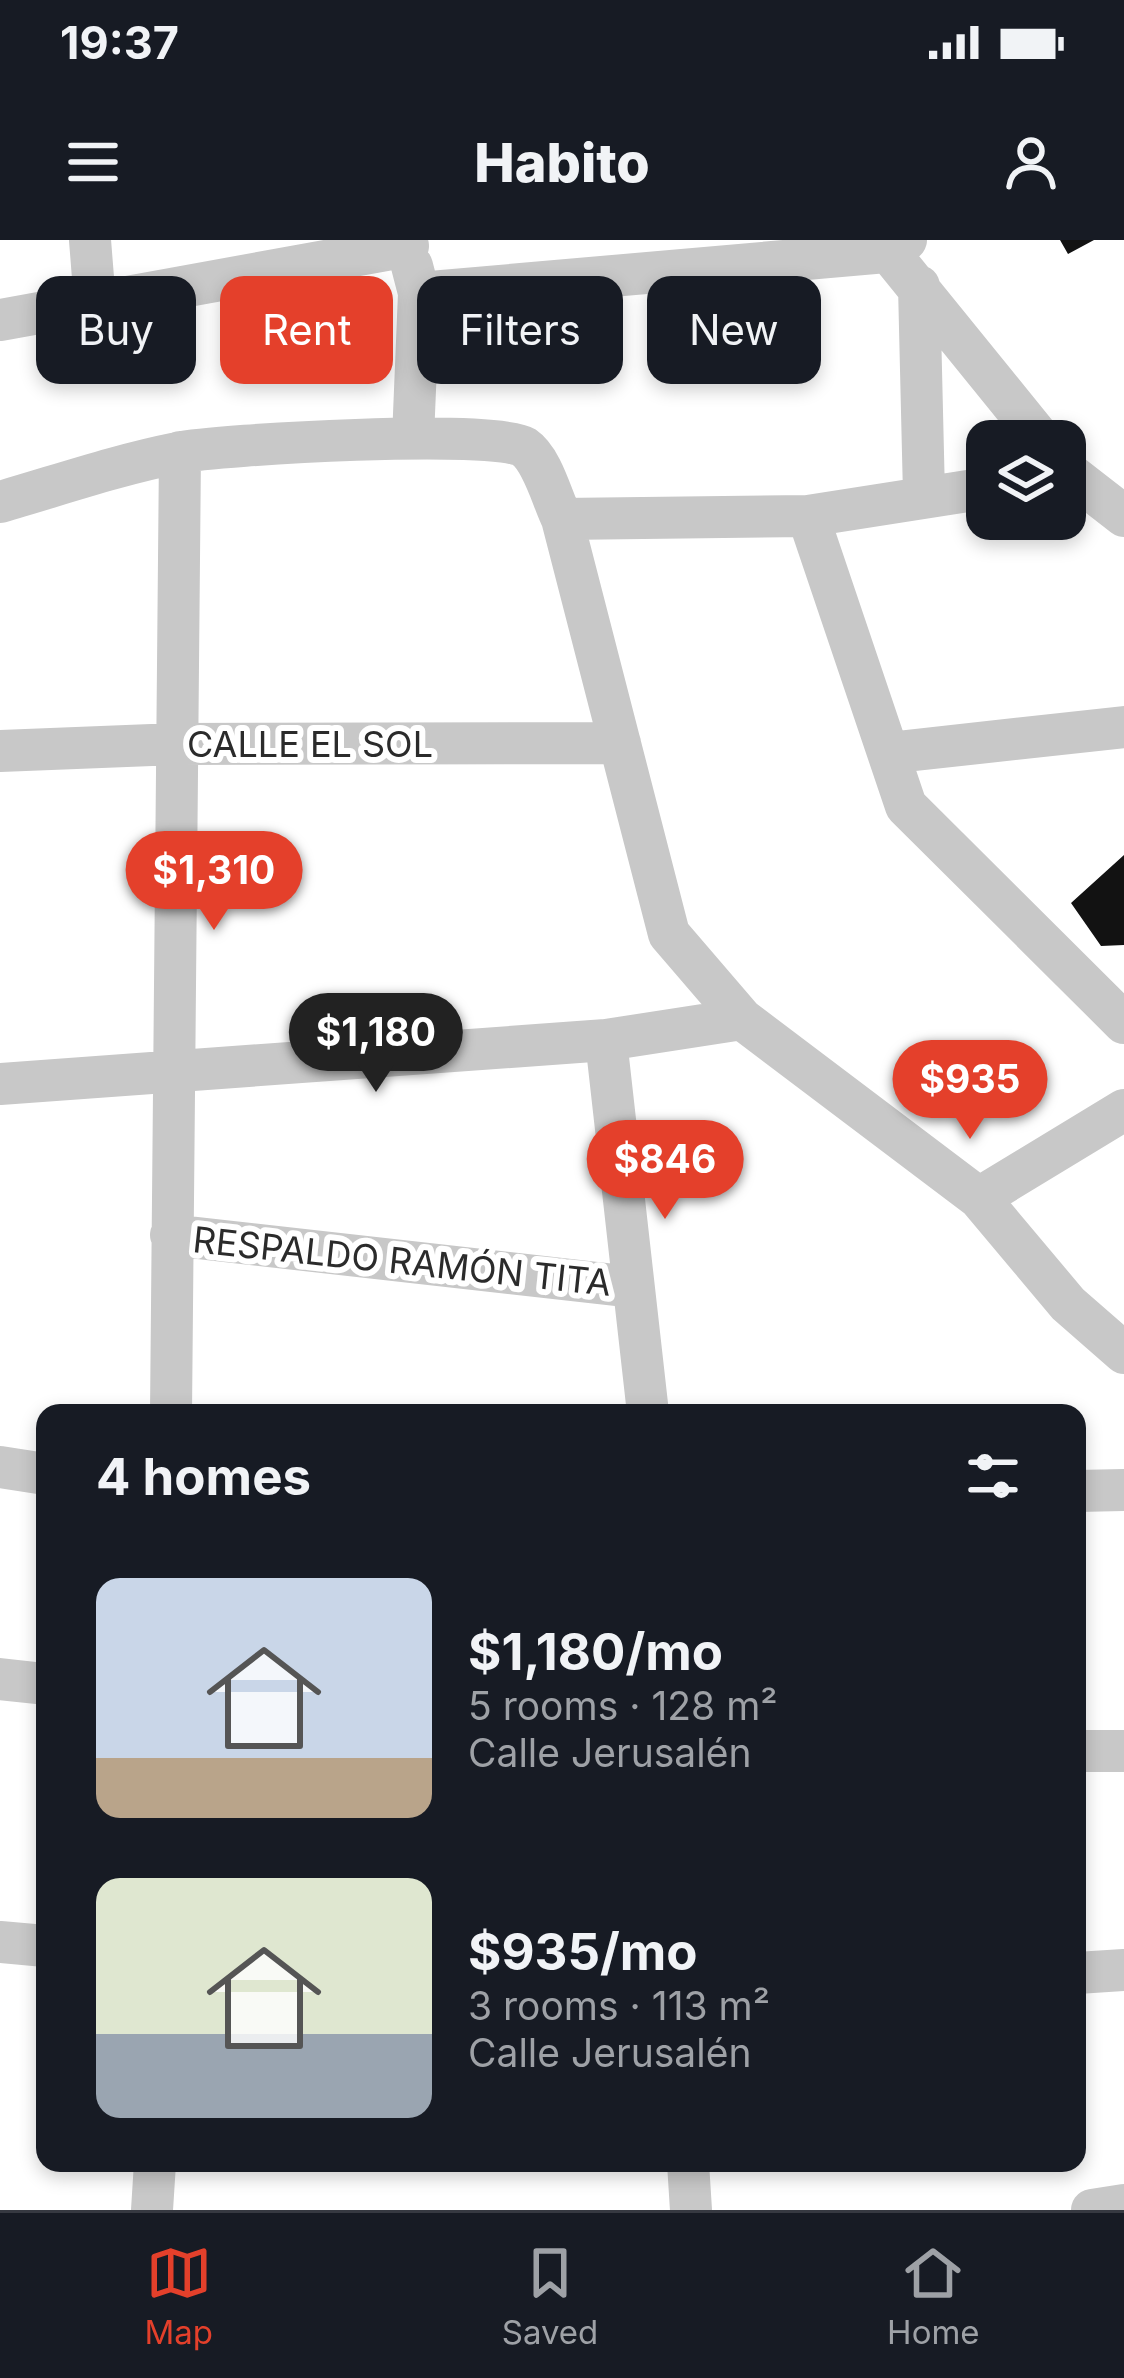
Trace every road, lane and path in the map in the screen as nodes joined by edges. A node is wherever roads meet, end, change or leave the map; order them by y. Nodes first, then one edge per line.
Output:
1 (90, 240) edge
2 (407, 243) edge
3 (891, 244) edge
4 (93, 276) edge
5 (582, 276) edge
6 (196, 284) edge
7 (920, 286) junction
8 (417, 288) edge
9 (36, 314) edge
10 (0, 320) edge
11 (417, 322) edge
12 (1025, 420) edge
13 (413, 438) junction
14 (180, 452) junction
15 (1086, 489) edge
16 (966, 490) edge
17 (924, 495) junction
18 (0, 502) edge
19 (808, 516) junction
20 (1124, 516) edge
21 (562, 519) junction
22 (1124, 727) edge
23 (620, 742) junction
24 (177, 744) junction
25 (0, 751) edge
26 (888, 753) junction
27 (742, 1018) junction
28 (1124, 1023) edge
29 (606, 1040) junction
30 (172, 1070) junction
31 (0, 1084) edge
32 (1124, 1110) edge
33 (979, 1198) junction
34 (172, 1235) junction
35 (633, 1287) junction
36 (1124, 1353) edge
37 (171, 1404) edge
38 (647, 1404) edge
39 (0, 1467) edge
40 (36, 1473) edge
41 (1124, 1490) edge
42 (1086, 1491) edge
43 (0, 1679) edge
44 (36, 1683) edge
45 (1086, 1751) edge
46 (1124, 1751) edge
47 (0, 1942) edge
48 (36, 1945) edge
49 (1124, 1970) edge
50 (1086, 1972) edge
51 (154, 2172) edge
52 (689, 2172) edge
53 (1124, 2205) edge
54 (152, 2210) edge
55 (691, 2210) edge
56 (1092, 2210) edge

1 - 4 street
2 - 6 street
2 - 8 street
3 - 5 street
3 - 7 street
7 - 12 street
7 - 17 street
9 - 10 street
11 - 13 street
13 - 14 street
13 - 21 street
14 - 18 street
14 - 24 street
15 - 20 street
16 - 17 street
17 - 19 street
19 - 21 street
19 - 26 street
21 - 23 street
22 - 26 street
23 - 24 street, CALLE EL SOL
23 - 27 street
24 - 25 street, CALLE EL SOL
24 - 30 street
26 - 28 street
27 - 29 street
27 - 33 street
29 - 30 street
29 - 35 street
30 - 31 street
30 - 34 street
32 - 33 street
33 - 36 street
34 - 35 street, RESPALDO RAMÓN TITA
34 - 37 street
35 - 38 street
39 - 40 street
41 - 42 street
43 - 44 street
45 - 46 street
47 - 48 street
49 - 50 street
51 - 54 street
52 - 55 street
53 - 56 street

